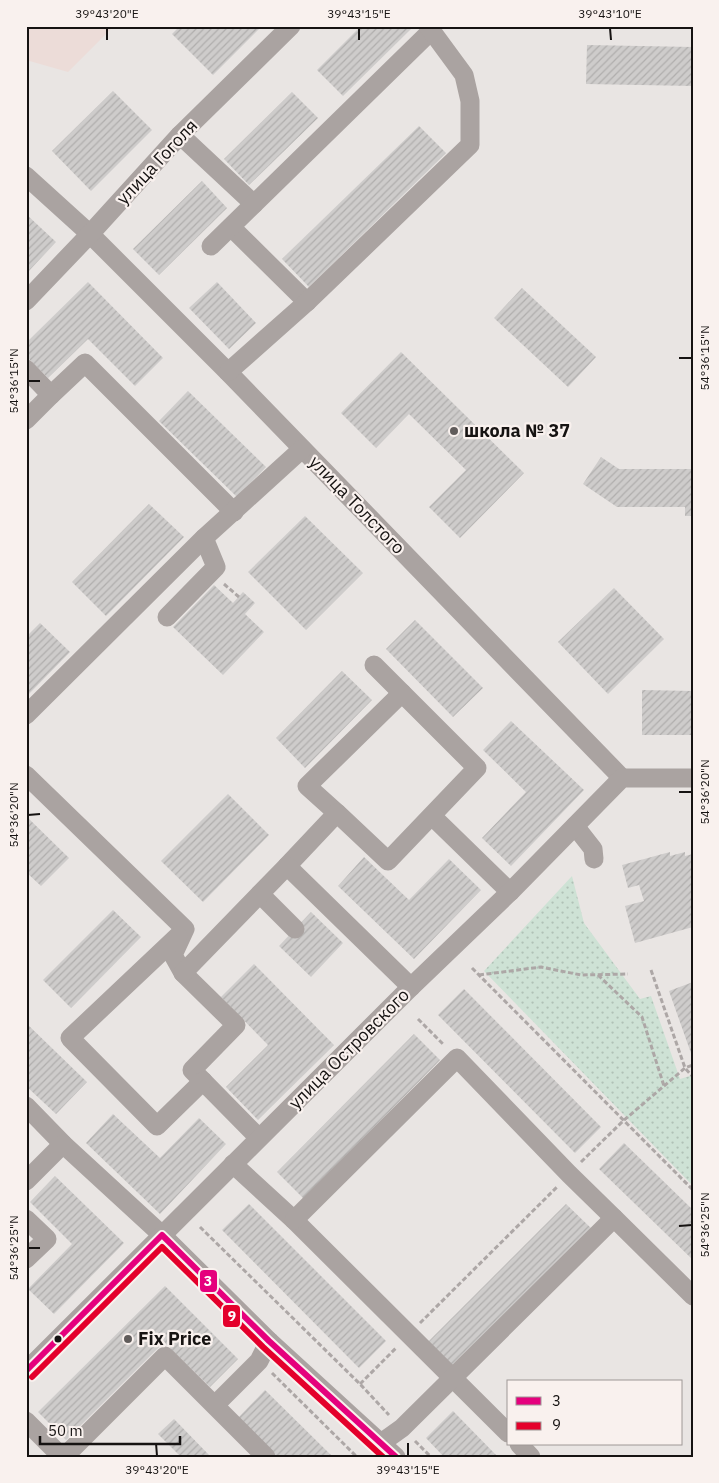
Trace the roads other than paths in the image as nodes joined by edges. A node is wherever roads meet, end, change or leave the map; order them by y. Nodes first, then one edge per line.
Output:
1 (291, 26) edge
2 (430, 28) edge
3 (180, 135) junction
4 (26, 176) edge
5 (254, 204) junction
6 (231, 227) junction
7 (90, 234) junction
8 (211, 246) dead end
9 (26, 301) edge
10 (307, 302) junction
11 (26, 370) edge
12 (228, 372) junction
13 (51, 396) junction
14 (26, 420) edge
15 (302, 448) junction
16 (234, 512) junction
17 (204, 538) junction
18 (167, 618) dead end
19 (374, 665) dead end
20 (402, 693) junction
21 (26, 715) edge
22 (26, 775) edge
23 (622, 778) junction
24 (693, 778) edge
25 (337, 813) junction
26 (432, 816) junction
27 (575, 826) junction
28 (594, 859) dead end
29 (287, 866) junction
30 (510, 892) junction
31 (260, 894) junction
32 (185, 929) junction
33 (295, 929) dead end
34 (183, 973) junction
35 (412, 987) junction
36 (203, 1081) junction
37 (26, 1106) edge
38 (259, 1138) junction
39 (63, 1144) junction
40 (233, 1164) junction
41 (26, 1181) edge
42 (614, 1218) junction
43 (26, 1219) edge
44 (294, 1220) junction
45 (162, 1236) junction
46 (26, 1259) edge
47 (693, 1296) edge
48 (269, 1341) junction
49 (26, 1371) edge
50 (453, 1376) junction
51 (215, 1405) junction
52 (26, 1421) edge
53 (507, 1432) edge
54 (381, 1443) junction
55 (521, 1446) edge
56 (63, 1457) edge
57 (266, 1457) edge
58 (396, 1457) edge
59 (531, 1457) edge

1 - 3 street, улица Гоголя
2 - 5 street
2 - 10 street
3 - 5 street
3 - 7 street, улица Гоголя
4 - 7 street, улица Толстого
5 - 6 street
6 - 8 street
6 - 10 street
7 - 9 street, улица Гоголя
7 - 12 street, улица Толстого
10 - 12 street
11 - 13 street
12 - 15 street, улица Толстого
13 - 14 street
13 - 16 street
15 - 16 street
15 - 23 street, улица Толстого
16 - 17 street
17 - 18 street
17 - 21 street
19 - 20 street
20 - 25 street
20 - 26 street
22 - 32 street
23 - 24 street
23 - 27 street, улица Островского
25 - 26 street
25 - 29 street
26 - 30 street
27 - 28 street
27 - 30 street, улица Островского
29 - 31 street
29 - 35 street
30 - 35 street, улица Островского
31 - 33 street
31 - 34 street
32 - 34 street
32 - 36 street
34 - 36 street
35 - 38 street, улица Островского
36 - 38 street
37 - 39 street
38 - 40 street, улица Островского
39 - 41 street
39 - 45 street
40 - 44 street
40 - 45 street, улица Островского
42 - 44 street
42 - 47 street
42 - 50 street
43 - 46 street
44 - 50 street
45 - 48 street
45 - 49 street, улица Островского
48 - 51 street
48 - 54 street
50 - 53 street
50 - 54 street
51 - 56 street
51 - 57 street
52 - 56 street
54 - 58 street
55 - 59 street

